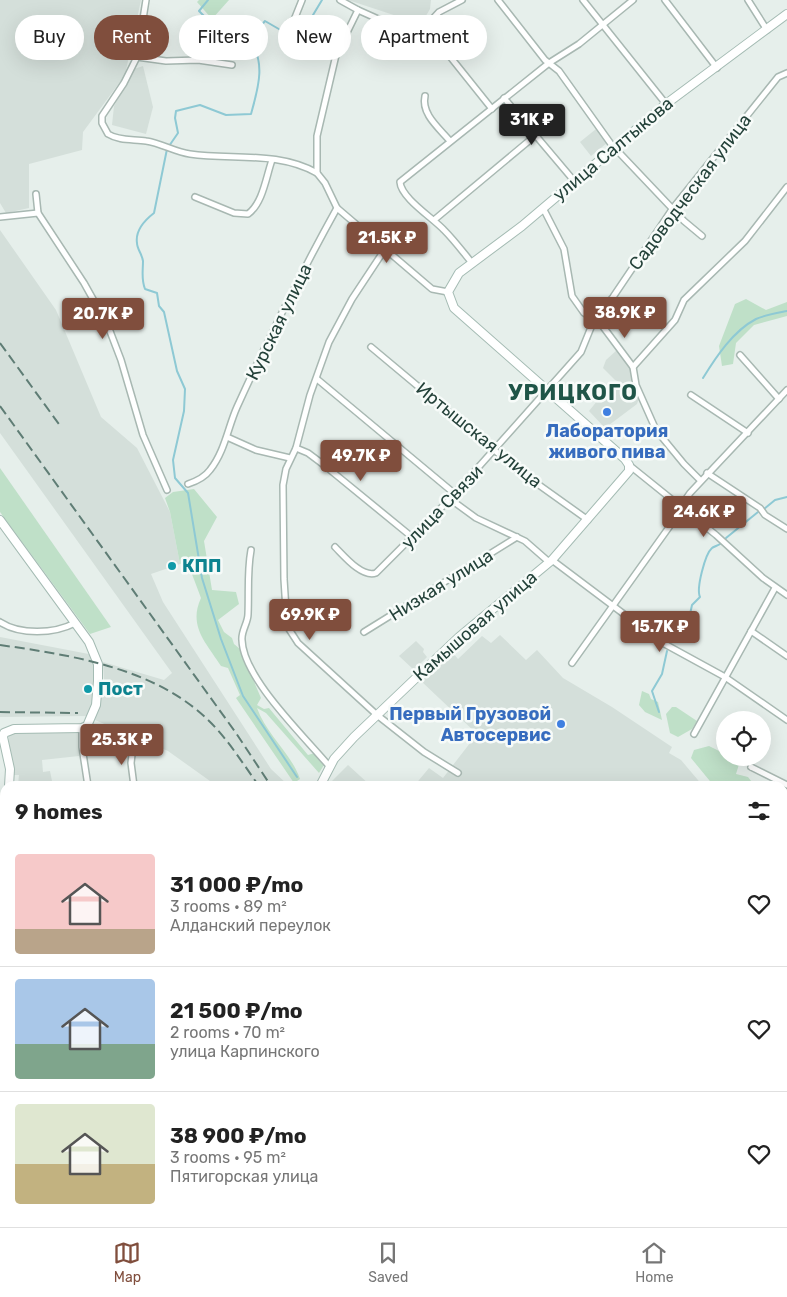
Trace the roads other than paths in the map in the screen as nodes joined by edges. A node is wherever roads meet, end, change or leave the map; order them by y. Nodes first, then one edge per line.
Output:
1 (146, 0) edge
2 (302, 0) edge
3 (340, 0) edge
4 (462, 0) edge
5 (498, 0) edge
6 (583, 0) edge
7 (633, 0) edge
8 (665, 0) edge
9 (748, 0) edge
10 (358, 10) junction
11 (787, 14) edge
12 (144, 15) edge
13 (296, 15) edge
14 (369, 15) edge
15 (436, 15) edge
16 (602, 25) junction
17 (767, 30) junction
18 (136, 60) edge
19 (159, 60) edge
20 (453, 60) edge
21 (549, 64) junction
22 (232, 65) dead end
23 (717, 68) junction
24 (787, 73) edge
25 (425, 96) dead end
26 (504, 98) junction
27 (666, 104) junction
28 (492, 109) junction
29 (536, 135) junction
30 (450, 141) junction
31 (616, 148) junction
32 (272, 160) junction
33 (317, 173) junction
34 (575, 182) junction
35 (787, 187) edge
36 (36, 194) dead end
37 (195, 197) dead end
38 (337, 208) junction
39 (543, 208) junction
40 (673, 208) junction
41 (38, 213) junction
42 (0, 217) edge
43 (434, 220) junction
44 (702, 236) dead end
45 (385, 249) junction
46 (472, 263) junction
47 (448, 292) junction
48 (594, 320) junction
49 (371, 347) dead end
50 (740, 355) dead end
51 (632, 368) junction
52 (317, 379) junction
53 (787, 390) edge
54 (548, 391) junction
55 (691, 395) dead end
56 (779, 399) junction
57 (748, 433) junction
58 (227, 437) junction
59 (296, 448) junction
60 (495, 450) junction
61 (290, 458) junction
62 (629, 465) junction
63 (707, 473) junction
64 (700, 480) junction
65 (188, 484) dead end
66 (167, 490) dead end
67 (455, 494) junction
68 (450, 499) junction
69 (681, 506) junction
70 (0, 520) edge
71 (588, 520) junction
72 (420, 529) junction
73 (787, 529) edge
74 (405, 530) junction
75 (412, 537) junction
76 (517, 537) junction
77 (335, 548) dead end
78 (251, 550) dead end
79 (551, 561) junction
80 (775, 588) junction
81 (787, 595) edge
82 (613, 607) junction
83 (0, 622) edge
84 (75, 623) junction
85 (751, 631) junction
86 (364, 632) dead end
87 (787, 656) edge
88 (572, 663) dead end
89 (725, 677) junction
90 (377, 715) junction
91 (787, 720) edge
92 (82, 728) junction
93 (694, 734) dead end
94 (133, 746) dead end
95 (329, 766) junction
96 (751, 767) dead end
97 (458, 773) dead end
98 (9, 781) edge
99 (87, 781) edge
100 (133, 781) edge
101 (322, 781) edge
102 (779, 781) edge

1 - 12 street
2 - 13 street
3 - 10 street
4 - 15 street
5 - 21 street
6 - 16 street
7 - 16 street
8 - 23 street
9 - 17 street
10 - 14 street
10 - 33 street
11 - 17 main road, улица Салтыкова
16 - 21 street
16 - 27 street
17 - 23 main road, улица Салтыкова
18 - 32 street
19 - 22 street
20 - 28 street
21 - 26 street
21 - 31 street
23 - 27 main road, улица Салтыкова
24 - 40 street, Садоводческая улица
25 - 30 street
26 - 28 street
26 - 29 street
27 - 31 main road, улица Салтыкова
28 - 30 street
29 - 34 street
29 - 43 street
30 - 43 street
31 - 34 main road, улица Салтыкова
31 - 40 street
32 - 33 street
32 - 37 street
33 - 38 street
34 - 39 main road, улица Салтыкова
35 - 51 street
36 - 41 street
38 - 45 street
38 - 58 street, Курская улица
39 - 46 main road, улица Салтыкова
39 - 48 street
40 - 44 street
40 - 48 street, Садоводческая улица
41 - 42 street
41 - 66 street
43 - 46 street
45 - 47 street
45 - 52 street
46 - 47 main road, улица Салтыкова
47 - 54 main road
48 - 51 street
48 - 54 street, Садоводческая улица
49 - 60 street, Иртышская улица
50 - 56 street
51 - 64 street
52 - 59 street
52 - 67 street
53 - 56 street
54 - 60 street, улица Связи
54 - 62 main road
55 - 57 street
56 - 57 street
57 - 63 street
58 - 61 street
58 - 65 street, Курская улица
59 - 61 street
59 - 74 street
60 - 67 street, улица Связи
60 - 71 street, Иртышская улица
61 - 90 street
62 - 69 street
62 - 71 main road, Камышовая улица
63 - 64 street
63 - 73 street
64 - 69 street
67 - 68 street, улица Связи
68 - 72 street, улица Связи
68 - 76 street
69 - 80 street
69 - 82 street
70 - 84 main road
71 - 79 main road, Камышовая улица
72 - 74 street
72 - 75 street, улица Связи
74 - 75 street
75 - 77 street, улица Связи
76 - 79 street
76 - 86 street, Низкая улица
78 - 95 street
79 - 82 street
79 - 90 main road, Камышовая улица
80 - 81 street
80 - 85 street
82 - 88 street
82 - 89 street
83 - 84 street
84 - 92 main road
85 - 87 street
85 - 89 street
89 - 91 street
89 - 93 street
90 - 95 main road, Камышовая улица
90 - 97 street
92 - 98 main road
92 - 99 street
94 - 100 street
95 - 101 main road, Камышовая улица
96 - 102 street

